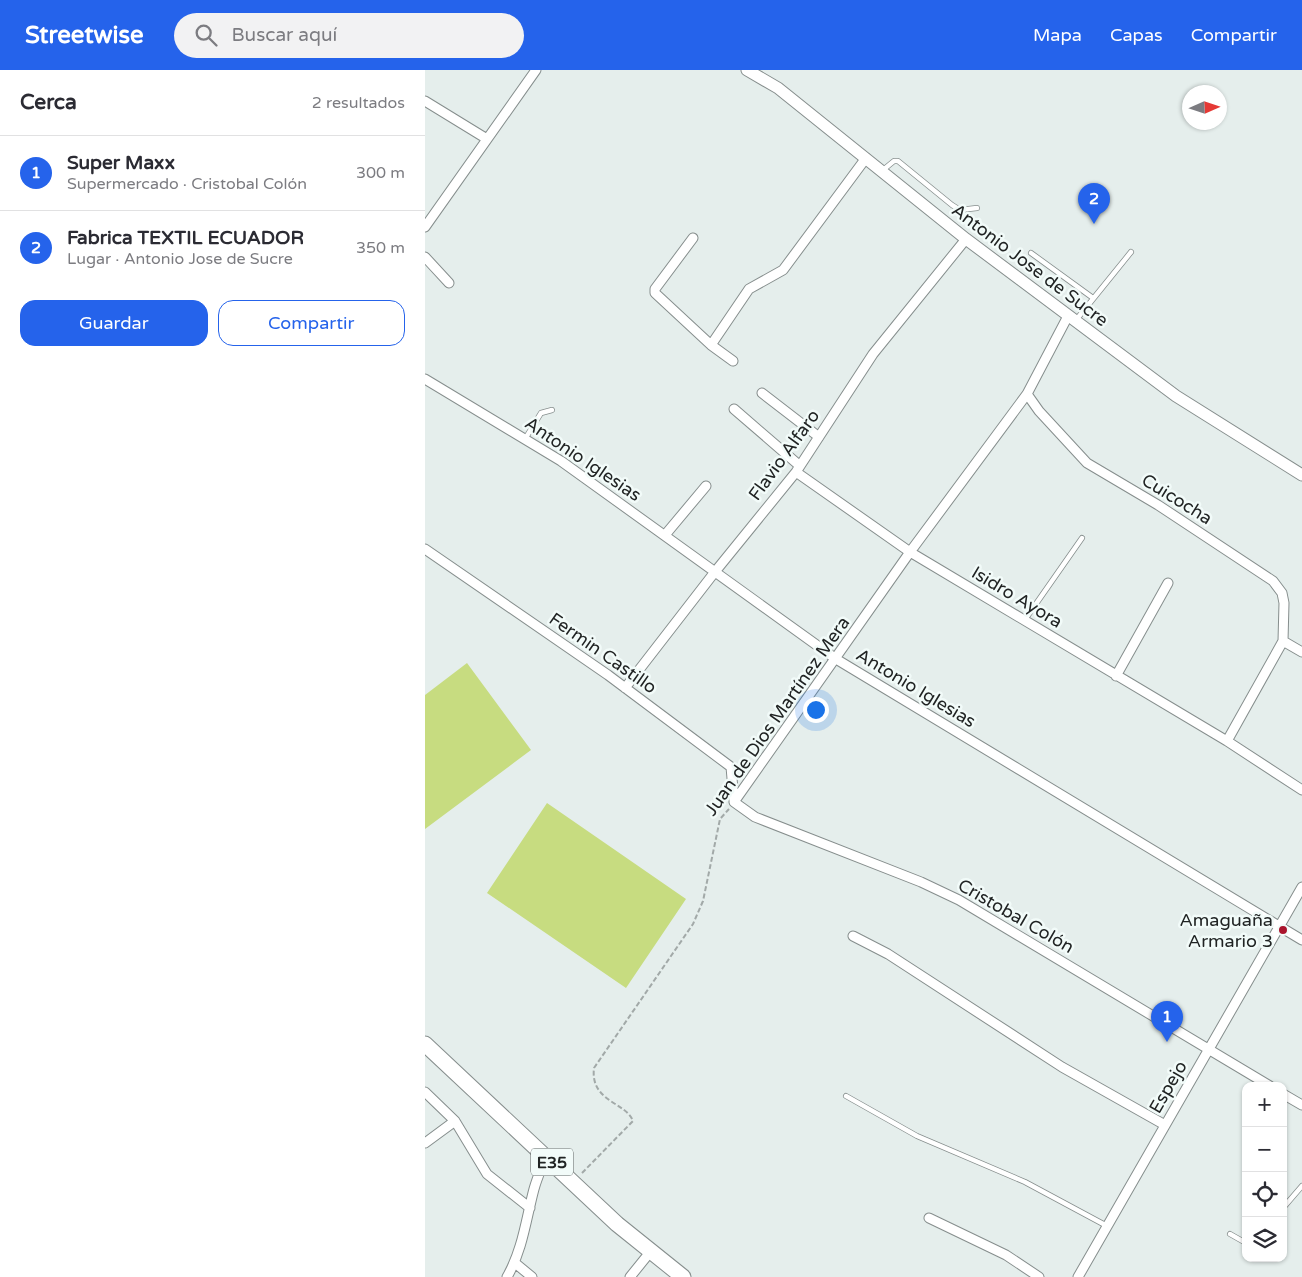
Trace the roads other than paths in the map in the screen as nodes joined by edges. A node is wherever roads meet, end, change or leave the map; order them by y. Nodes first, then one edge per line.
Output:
1 (536, 70) edge
2 (747, 70) edge
3 (425, 101) edge
4 (487, 139) junction
5 (866, 158) junction
6 (882, 171) junction
7 (977, 208) dead end
8 (425, 227) edge
9 (693, 238) dead end
10 (966, 239) junction
11 (1131, 252) dead end
12 (1031, 253) dead end
13 (425, 257) edge
14 (449, 283) dead end
15 (1093, 298) junction
16 (1071, 319) junction
17 (711, 345) junction
18 (733, 361) dead end
19 (425, 379) edge
20 (762, 393) dead end
21 (1027, 394) junction
22 (734, 409) dead end
23 (552, 410) dead end
24 (819, 437) junction
25 (525, 440) junction
26 (798, 469) junction
27 (1302, 475) edge
28 (706, 486) dead end
29 (665, 535) junction
30 (1082, 538) dead end
31 (425, 549) edge
32 (910, 552) junction
33 (714, 573) junction
34 (1168, 583) dead end
35 (1024, 621) junction
36 (1283, 641) junction
37 (1302, 652) edge
38 (836, 659) junction
39 (1116, 676) junction
40 (625, 688) junction
41 (1227, 741) junction
42 (731, 767) junction
43 (748, 779) junction
44 (1302, 790) edge
45 (734, 802) junction
46 (1302, 888) edge
47 (1280, 926) junction
48 (853, 936) dead end
49 (1302, 940) edge
50 (425, 1044) edge
51 (1208, 1049) junction
52 (1263, 1082) edge
53 (425, 1092) edge
54 (846, 1096) dead end
55 (1287, 1096) edge
56 (1302, 1105) edge
57 (455, 1121) junction
58 (1165, 1125) junction
59 (425, 1144) edge
60 (546, 1156) junction
61 (1302, 1186) edge
62 (1287, 1203) edge
63 (530, 1208) junction
64 (929, 1218) dead end
65 (1107, 1226) junction
66 (1230, 1234) dead end
67 (1242, 1241) edge
68 (651, 1251) junction
69 (515, 1263) junction
70 (507, 1277) edge
71 (532, 1277) edge
72 (631, 1277) edge
73 (683, 1277) edge
74 (1039, 1277) edge
75 (1078, 1277) edge

1 - 4 street
2 - 5 street, Antonio Jose de Sucre
3 - 4 street
4 - 8 street
5 - 6 street, Antonio Jose de Sucre
5 - 17 street
6 - 7 lane
6 - 10 street, Antonio Jose de Sucre
9 - 17 street
10 - 16 street, Antonio Jose de Sucre
10 - 24 street, Flavio Alfaro
11 - 15 lane
12 - 15 lane
13 - 14 street
15 - 16 lane
16 - 21 street, Juan de Dios Martínez Mera
16 - 27 street, Antonio Jose de Sucre
17 - 18 street
19 - 25 street, Antonio Iglesias
20 - 24 street
21 - 32 street, Juan de Dios Martínez Mera
21 - 36 street, Cuicocha
22 - 26 street, Isidro Ayora
23 - 25 lane
24 - 26 street, Flavio Alfaro
25 - 29 street, Antonio Iglesias
26 - 32 street, Isidro Ayora
26 - 33 street, Flavio Alfaro
28 - 29 street
29 - 33 street, Antonio Iglesias
30 - 35 lane
31 - 40 street, Fermin Castillo
32 - 35 street, Isidro Ayora
32 - 38 street, Juan de Dios Martínez Mera
33 - 38 street, Antonio Iglesias
33 - 40 street, Flavio Alfaro
34 - 39 street
35 - 39 street, Isidro Ayora
36 - 37 street
36 - 41 street
38 - 43 street, Juan de Dios Martínez Mera
38 - 47 street, Antonio Iglesias
39 - 41 street, Isidro Ayora
40 - 42 street, Fermin Castillo
41 - 44 street, Isidro Ayora
42 - 43 street, Fermin Castillo
42 - 45 street
43 - 45 street, Juan de Dios Martínez Mera
45 - 51 street, Cristobal Colón
46 - 47 street, Espejo
47 - 49 street, Antonio Iglesias
47 - 51 street, Espejo
48 - 58 street
50 - 60 highway, E35
51 - 52 street, Cristobal Colón
51 - 58 street, Espejo
53 - 57 street
54 - 65 lane
55 - 56 street
57 - 59 street
57 - 63 street
58 - 65 street, Espejo
60 - 63 street
60 - 68 highway, E35
61 - 62 lane
63 - 69 street
64 - 74 street
65 - 75 street, Espejo
66 - 67 lane
68 - 72 street
68 - 73 highway, E35
69 - 70 street
69 - 71 street

